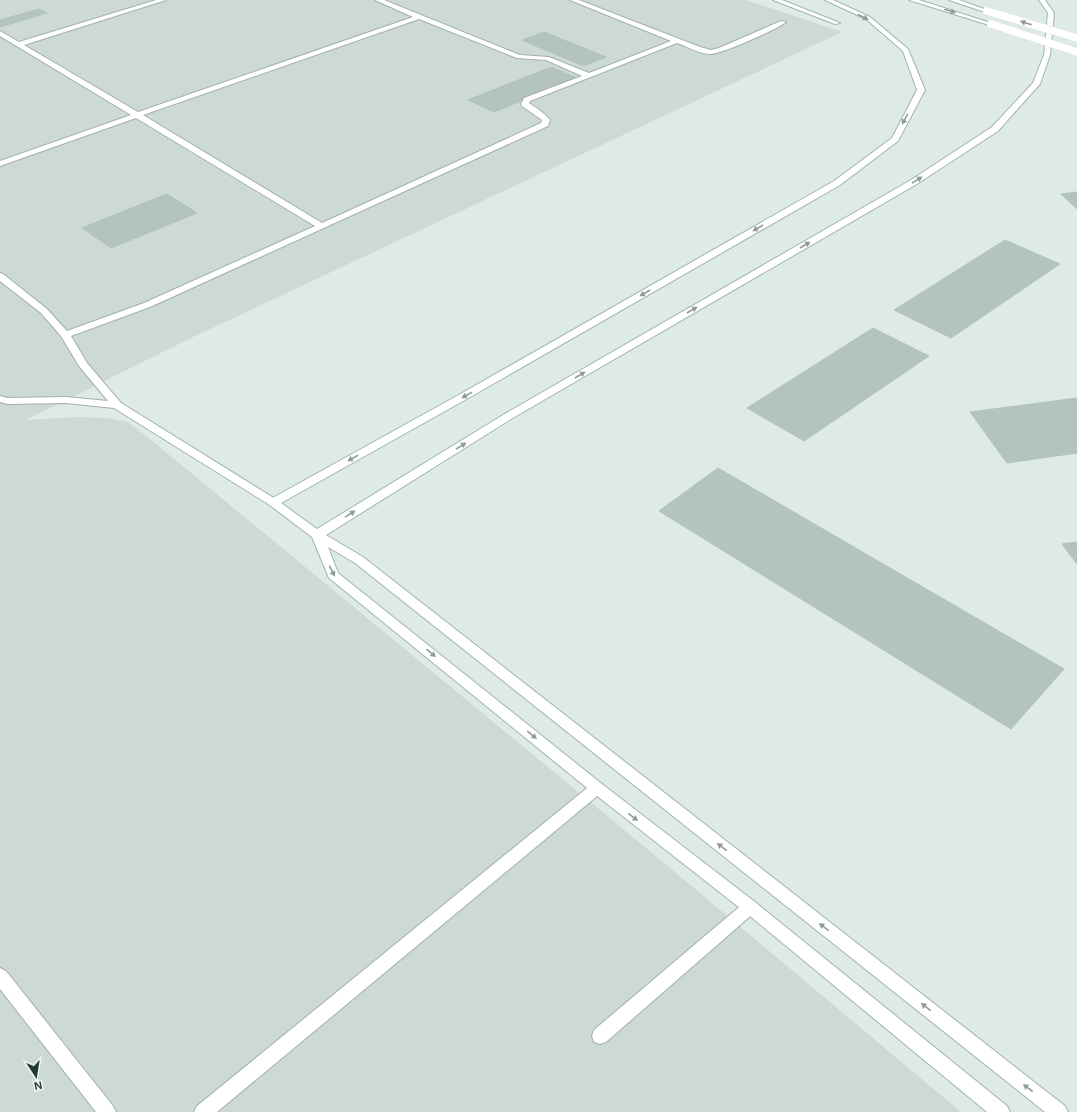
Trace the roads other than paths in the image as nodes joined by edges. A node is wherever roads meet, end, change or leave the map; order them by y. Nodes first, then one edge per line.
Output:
1 (163, 0) edge
2 (378, 0) edge
3 (573, 0) edge
4 (776, 0) edge
5 (828, 0) edge
6 (912, 0) edge
7 (952, 0) edge
8 (1042, 0) edge
9 (418, 16) junction
10 (783, 22) dead end
11 (837, 23) dead end
12 (0, 34) edge
13 (1077, 38) edge
14 (677, 41) junction
15 (19, 44) junction
16 (1077, 52) edge
17 (587, 76) junction
18 (136, 115) junction
19 (0, 164) edge
20 (322, 226) junction
21 (0, 276) edge
22 (65, 335) junction
23 (0, 399) edge
24 (117, 405) junction
25 (273, 503) junction
26 (317, 535) junction
27 (597, 788) junction
28 (750, 907) junction
29 (0, 976) edge
30 (600, 1036) dead end
31 (107, 1112) edge
32 (204, 1112) edge
33 (1001, 1112) edge
34 (1059, 1112) edge

1 - 15 main road
2 - 9 main road
3 - 14 main road
4 - 11 main road
5 -> 25 main road
6 -> 16 main road, bridge
13 -> 7 main road, bridge
26 -> 8 main road
9 - 17 main road
9 - 18 main road
10 - 14 main road
12 - 15 main road
14 - 17 main road
15 - 18 main road
17 - 20 main road
18 - 19 main road
18 - 20 main road
20 - 22 main road
21 - 22 main road
22 - 24 main road
23 - 24 main road
24 - 25 main road
25 - 26 main road
26 -> 27 main road
34 -> 26 main road
27 -> 28 main road
27 - 32 main road
28 - 30 main road
28 - 33 main road
29 - 31 main road

